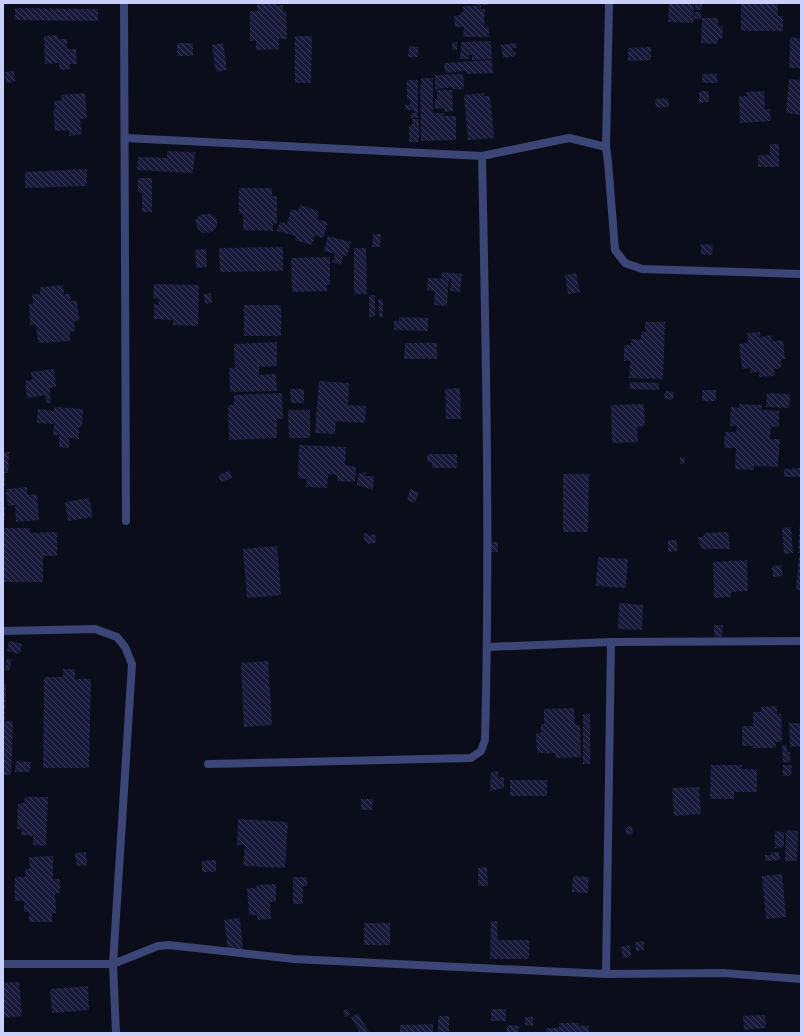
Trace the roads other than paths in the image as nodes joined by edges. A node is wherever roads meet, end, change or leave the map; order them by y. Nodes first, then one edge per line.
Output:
1 (124, 3) edge
2 (609, 3) edge
3 (125, 138) junction
4 (606, 147) junction
5 (482, 156) junction
6 (801, 274) edge
7 (126, 520) dead end
8 (3, 630) edge
9 (801, 641) edge
10 (611, 642) junction
11 (487, 647) junction
12 (208, 764) dead end
13 (3, 964) edge
14 (113, 964) junction
15 (606, 974) junction
16 (801, 979) edge
17 (116, 1033) edge

1 - 3 street
2 - 4 street
3 - 5 street
3 - 7 street
4 - 5 street
4 - 6 street
5 - 11 street
8 - 14 street
9 - 10 street
10 - 11 street
10 - 15 street
11 - 12 street
13 - 14 street
14 - 15 street
14 - 17 street
15 - 16 street

